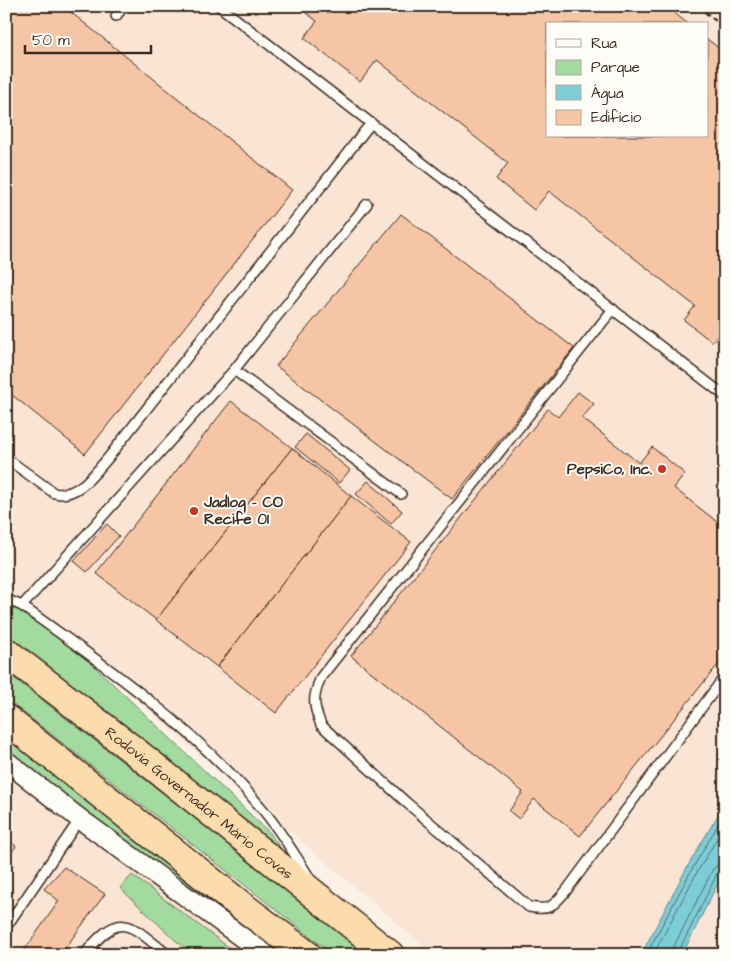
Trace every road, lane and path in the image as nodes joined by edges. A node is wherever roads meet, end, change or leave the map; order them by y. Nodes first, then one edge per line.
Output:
1 (124, 6) edge
2 (219, 6) edge
3 (698, 6) edge
4 (116, 16) dead end
5 (725, 28) edge
6 (371, 123) junction
7 (367, 204) dead end
8 (613, 309) junction
9 (234, 370) junction
10 (725, 396) edge
11 (6, 458) edge
12 (401, 494) dead end
13 (6, 599) edge
14 (22, 606) junction
15 (6, 652) edge
16 (725, 676) edge
17 (6, 719) edge
18 (6, 761) edge
19 (80, 819) junction
20 (323, 901) junction
21 (6, 927) edge
22 (84, 955) edge
23 (168, 955) edge
24 (266, 955) edge
25 (307, 955) edge
26 (390, 955) edge

1 - 4 lane
2 - 6 lane
3 - 5 path
6 - 8 lane
6 - 11 lane
7 - 9 lane
8 - 10 lane
8 - 16 lane
9 - 12 lane
9 - 14 lane
13 - 14 lane
14 - 20 lane
15 - 20 highway, Rodovia Governador Mário Covas
17 - 25 highway
18 - 19 street
19 - 21 lane
19 - 24 street
20 - 26 highway, Rodovia Governador Mário Covas
22 - 23 lane

